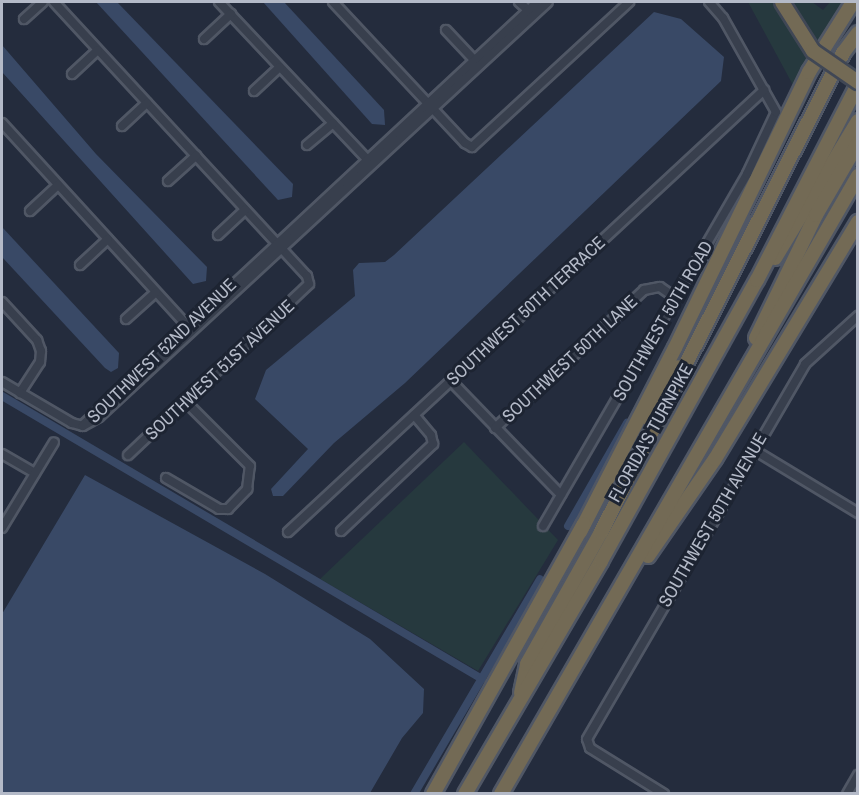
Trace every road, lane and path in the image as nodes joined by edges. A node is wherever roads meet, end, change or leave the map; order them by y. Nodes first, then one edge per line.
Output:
1 (43, 2) edge
2 (54, 2) edge
3 (219, 2) edge
4 (333, 2) edge
5 (519, 2) edge
6 (537, 2) edge
7 (548, 2) edge
8 (629, 2) edge
9 (709, 2) edge
10 (782, 2) edge
11 (853, 2) edge
12 (531, 13) junction
13 (231, 14) junction
14 (24, 20) dead end
15 (446, 30) dead end
16 (856, 34) edge
17 (204, 39) dead end
18 (98, 50) junction
19 (477, 63) junction
20 (280, 67) junction
21 (72, 74) dead end
22 (858, 83) edge
23 (255, 90) dead end
24 (764, 90) junction
25 (147, 103) junction
26 (430, 106) junction
27 (858, 122) edge
28 (2, 123) edge
29 (333, 123) junction
30 (122, 126) dead end
31 (9, 130) junction
32 (2, 137) edge
33 (858, 142) edge
34 (307, 145) dead end
35 (196, 156) junction
36 (370, 162) junction
37 (858, 176) edge
38 (168, 181) dead end
39 (58, 185) junction
40 (245, 210) junction
41 (30, 211) dead end
42 (858, 222) edge
43 (218, 235) dead end
44 (108, 239) junction
45 (278, 246) junction
46 (80, 265) dead end
47 (757, 280) junction
48 (727, 282) junction
49 (156, 291) junction
50 (676, 298) junction
51 (2, 302) edge
52 (858, 316) edge
53 (126, 319) dead end
54 (190, 328) junction
55 (742, 374) junction
56 (451, 381) junction
57 (2, 382) edge
58 (20, 393) junction
59 (187, 403) junction
60 (414, 416) junction
61 (495, 428) junction
62 (54, 442) dead end
63 (753, 450) junction
64 (2, 454) edge
65 (128, 455) dead end
66 (35, 473) junction
67 (166, 478) dead end
68 (561, 495) junction
69 (858, 513) edge
70 (543, 526) dead end
71 (2, 528) edge
72 (341, 531) dead end
73 (288, 532) dead end
74 (580, 532) junction
75 (605, 617) junction
76 (518, 706) junction
77 (858, 775) edge
78 (433, 794) edge
79 (465, 794) edge
80 (501, 794) edge
81 (664, 794) edge
82 (847, 794) edge

1 - 14 street
2 - 18 street
3 - 13 street
4 - 26 street
5 - 12 street
6 - 12 street, SOUTHWEST 52ND AVENUE
7 - 12 street, SOUTHWEST 52ND AVENUE
8 - 26 street
9 - 24 street
10 - 22 highway, bridge
11 - 74 highway
12 - 19 street, SOUTHWEST 52ND AVENUE
13 - 17 street
13 - 20 street
15 - 19 street
16 - 48 highway
18 - 21 street
18 - 25 street
19 - 26 street, SOUTHWEST 52ND AVENUE
20 - 23 street
20 - 29 street
22 - 47 highway, FLORIDA'S TURNPIKE
24 - 50 street, SOUTHWEST 50TH ROAD
24 - 56 street, SOUTHWEST 50TH TERRACE
25 - 30 street
25 - 35 street
26 - 36 street, SOUTHWEST 52ND AVENUE
27 - 47 highway
28 - 31 street
29 - 34 street
29 - 36 street
31 - 32 street
31 - 39 street
33 - 55 highway
35 - 38 street
35 - 40 street
36 - 45 street, SOUTHWEST 52ND AVENUE
37 - 55 highway
39 - 41 street
39 - 44 street
40 - 43 street
40 - 45 street
42 - 75 highway
44 - 46 street
44 - 49 street
45 - 54 street, SOUTHWEST 52ND AVENUE
45 - 59 street, SOUTHWEST 51ST AVENUE
47 - 76 highway, FLORIDA'S TURNPIKE
48 - 74 highway
48 - 76 highway
49 - 53 street
49 - 54 street
50 - 61 street, SOUTHWEST 50TH LANE
50 - 68 street, SOUTHWEST 50TH ROAD
51 - 58 street
52 - 63 street, SOUTHWEST 50TH AVENUE
54 - 58 street, SOUTHWEST 52ND AVENUE
55 - 75 highway
56 - 60 street, SOUTHWEST 50TH TERRACE
56 - 61 street
57 - 58 street
59 - 65 street, SOUTHWEST 51ST AVENUE
59 - 67 street
60 - 72 street
60 - 73 street, SOUTHWEST 50TH TERRACE
61 - 68 street
62 - 66 street
63 - 69 street
63 - 81 street, SOUTHWEST 50TH AVENUE
64 - 66 street
66 - 71 street
68 - 70 street, SOUTHWEST 50TH ROAD
74 - 78 highway
75 - 80 highway
76 - 79 highway, FLORIDA'S TURNPIKE
77 - 82 street

